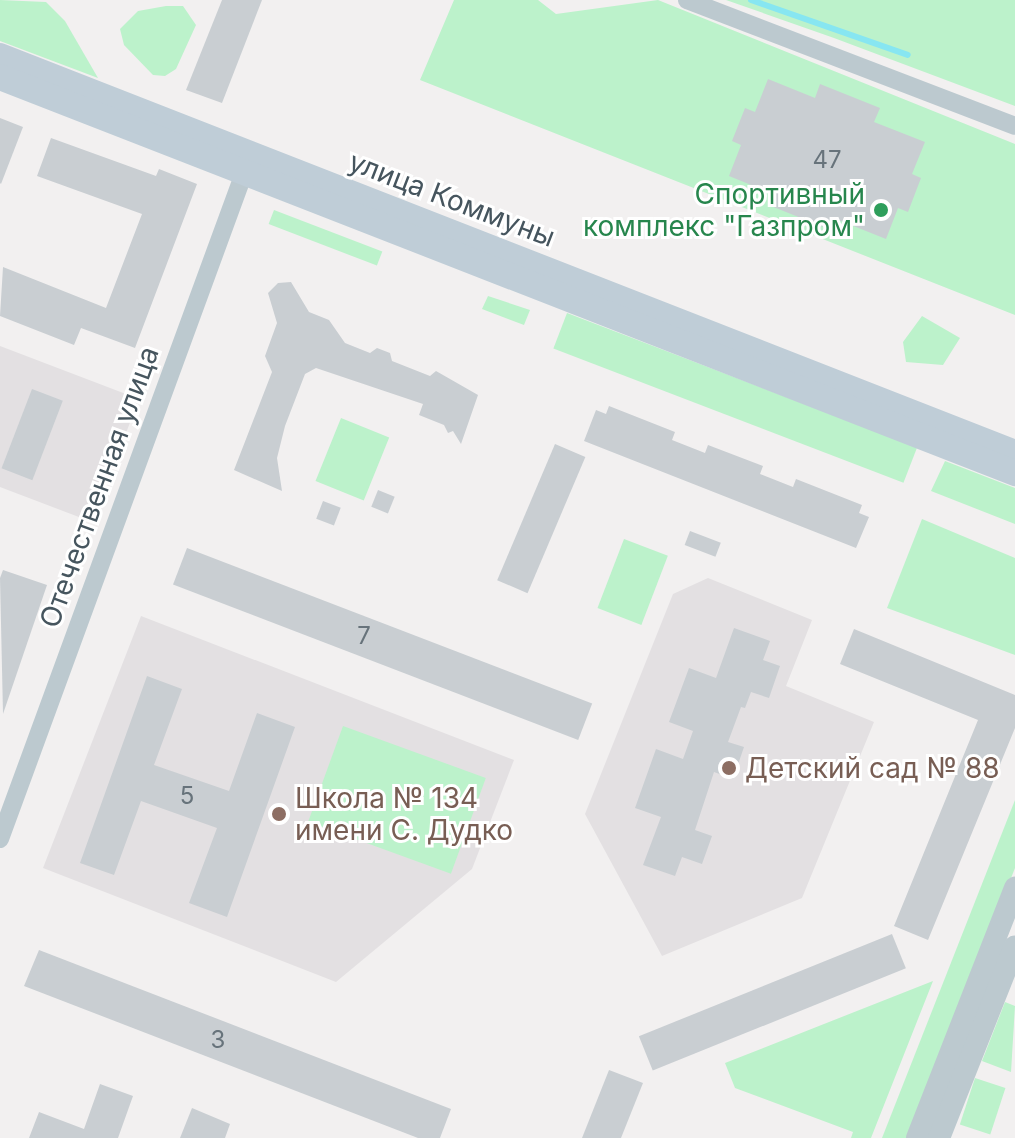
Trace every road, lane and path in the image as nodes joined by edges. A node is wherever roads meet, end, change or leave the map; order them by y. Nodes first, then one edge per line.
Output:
1 (687, 0) edge
2 (0, 56) edge
3 (0, 77) edge
4 (1015, 126) edge
5 (248, 163) junction
6 (1015, 453) edge
7 (1015, 473) edge
8 (0, 839) edge
9 (1015, 888) edge
10 (1015, 946) edge
11 (917, 1138) edge
12 (939, 1138) edge

1 - 4 street
2 - 5 main road, улица Коммуны
3 - 5 main road, улица Коммуны
5 - 6 main road, улица Коммуны
5 - 7 main road, улица Коммуны
5 - 8 street, Отечественная улица
9 - 11 street
10 - 12 street

